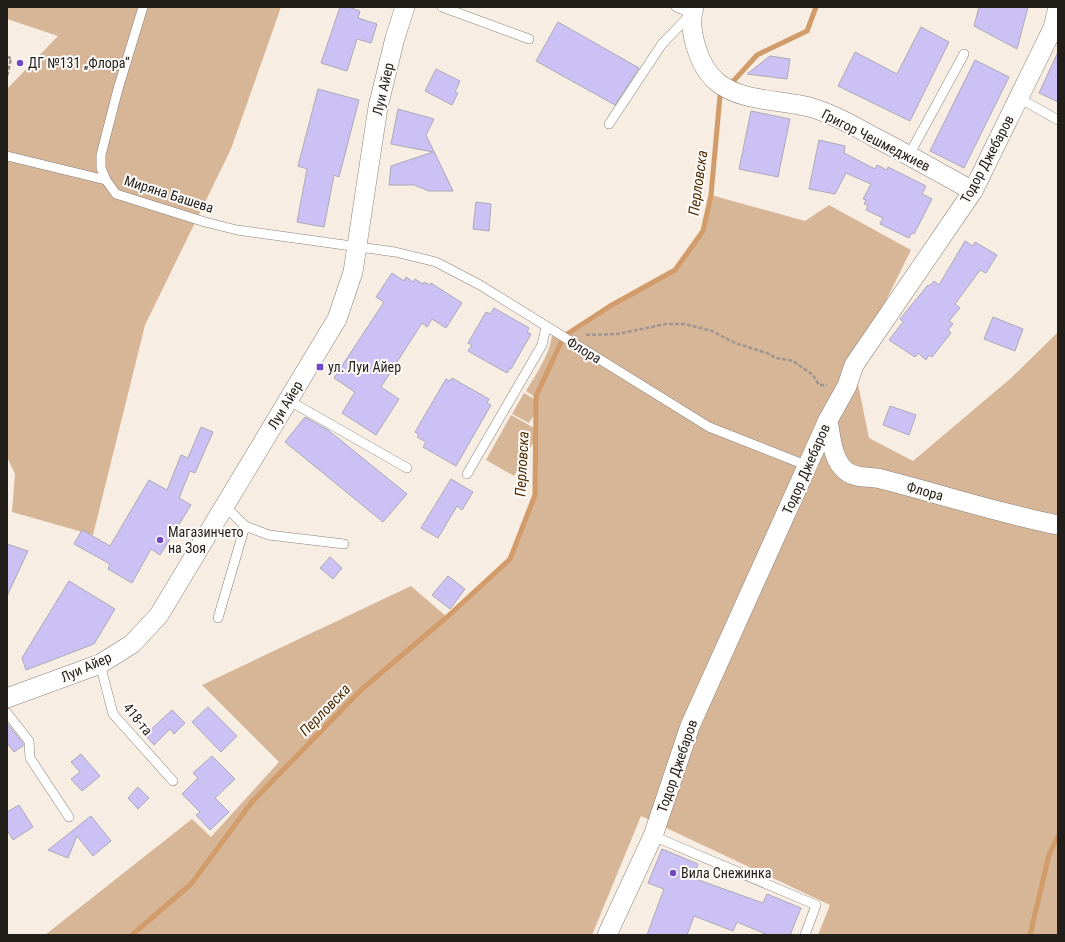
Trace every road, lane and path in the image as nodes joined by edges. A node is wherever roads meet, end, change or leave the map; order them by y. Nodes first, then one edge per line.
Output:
1 (143, 7) edge
2 (405, 7) edge
3 (442, 7) edge
4 (1058, 7) edge
5 (688, 9) edge
6 (1055, 29) edge
7 (529, 39) dead end
8 (964, 54) dead end
9 (7, 57) edge
10 (7, 77) edge
11 (1019, 98) junction
12 (1058, 120) edge
13 (609, 124) dead end
14 (909, 155) junction
15 (7, 156) edge
16 (106, 180) junction
17 (972, 191) junction
18 (358, 247) junction
19 (546, 327) junction
20 (569, 341) junction
21 (847, 386) junction
22 (288, 400) junction
23 (828, 420) junction
24 (808, 466) junction
25 (407, 468) dead end
26 (467, 474) dead end
27 (225, 506) junction
28 (245, 526) junction
29 (1058, 526) edge
30 (344, 544) dead end
31 (218, 618) dead end
32 (100, 664) junction
33 (7, 698) edge
34 (7, 713) edge
35 (172, 781) dead end
36 (69, 817) dead end
37 (653, 836) junction
38 (607, 935) edge
39 (805, 935) edge

1 - 16 lane, Миряна Башева
2 - 18 street, Луи Айер
3 - 7 lane
4 - 6 street, Тодор Джебаров
5 - 13 lane
5 - 14 street, Григор Чешмеджиев
6 - 11 street, Тодор Джебаров
8 - 14 lane
9 - 10 path
11 - 12 lane
11 - 17 street, Тодор Джебаров
14 - 17 street, Григор Чешмеджиев
15 - 16 lane
16 - 18 lane, Миряна Башева
17 - 21 street, Тодор Джебаров
18 - 19 lane, Флора
18 - 22 street, Луи Айер
19 - 20 lane, Флора
19 - 26 lane
20 - 21 path
20 - 24 lane, Флора
21 - 23 street, Тодор Джебаров
22 - 25 lane
22 - 27 street, Луи Айер
23 - 24 street, Тодор Джебаров
23 - 29 street, Флора
24 - 37 street, Тодор Джебаров
27 - 28 lane
27 - 32 street, Луи Айер
28 - 30 lane
28 - 31 lane
32 - 33 street, Луи Айер
32 - 35 lane, 418-та
34 - 36 lane
37 - 38 street, Тодор Джебаров
37 - 39 lane

